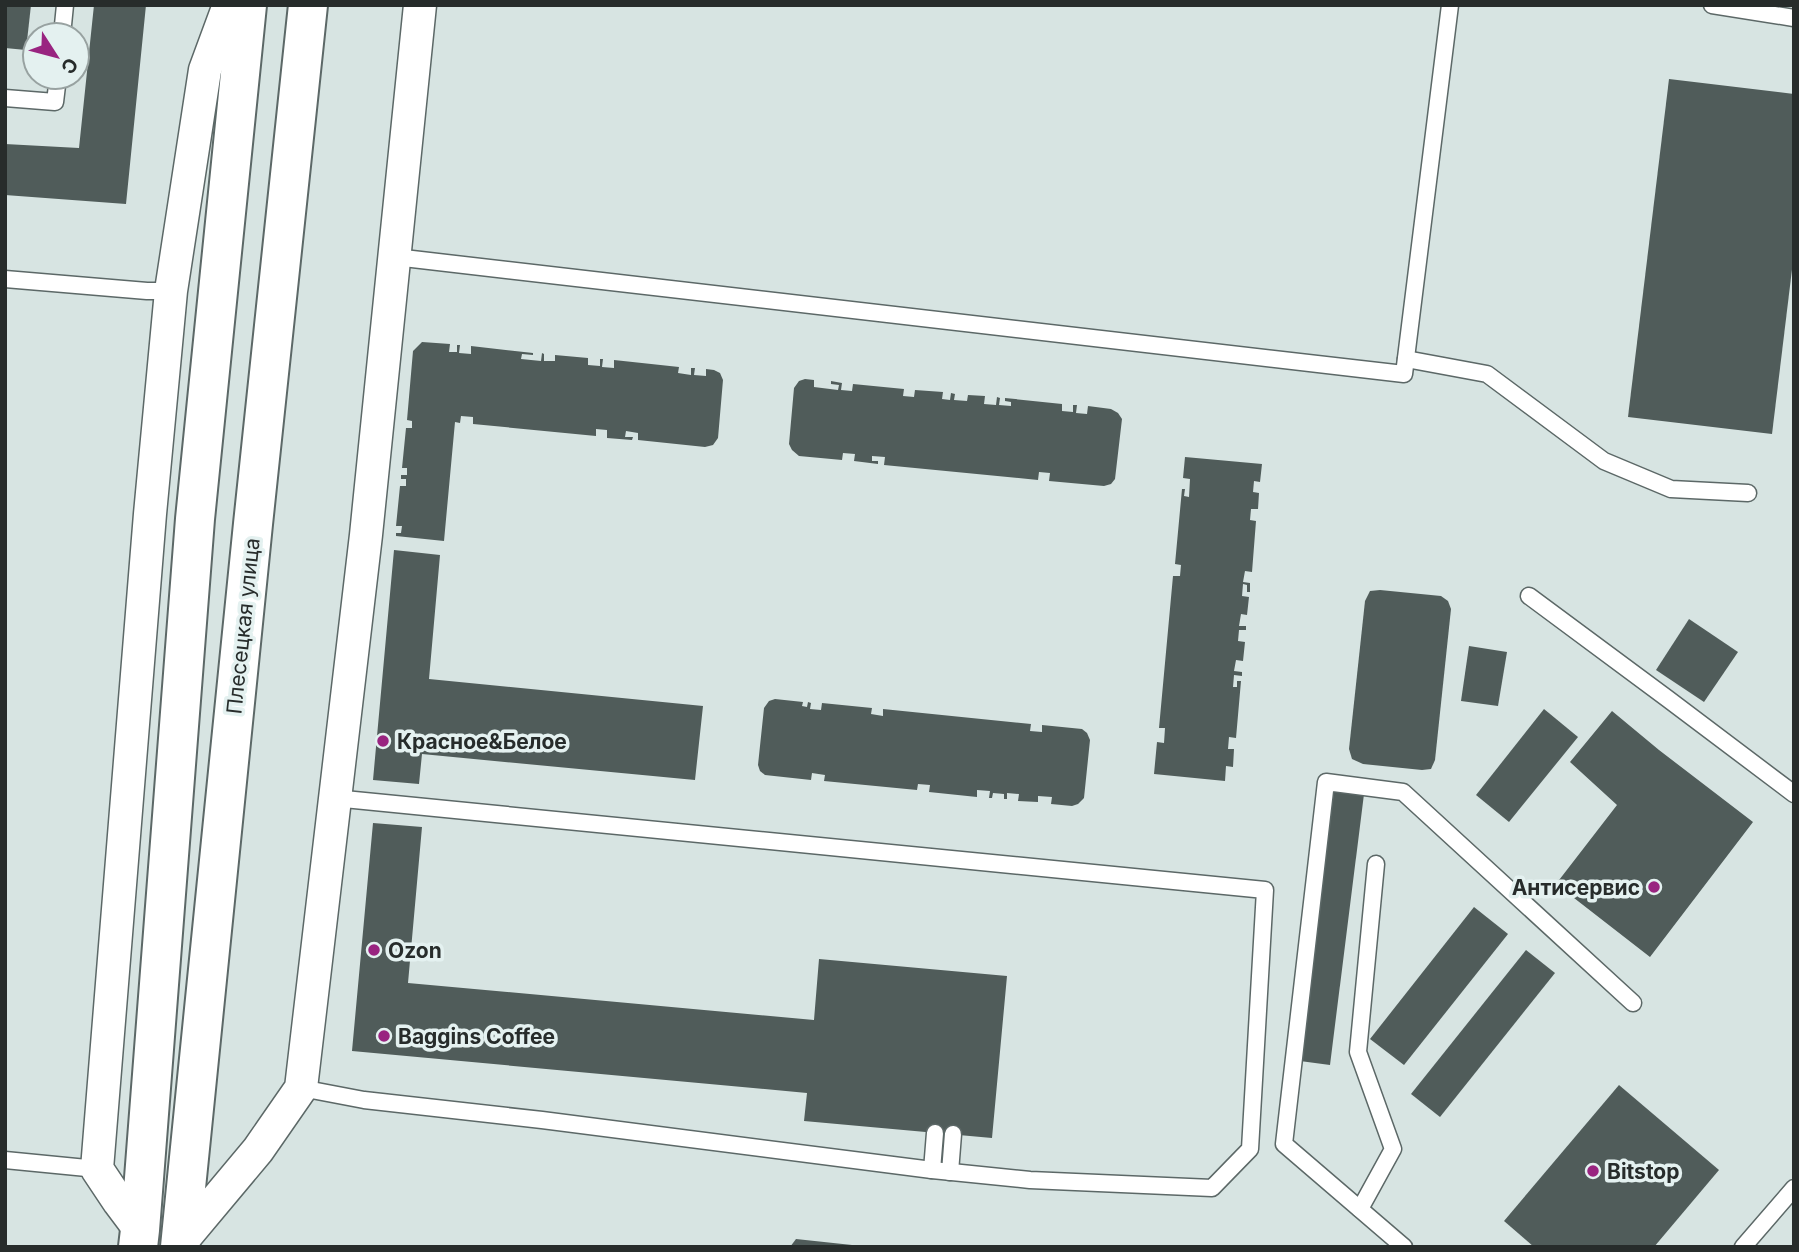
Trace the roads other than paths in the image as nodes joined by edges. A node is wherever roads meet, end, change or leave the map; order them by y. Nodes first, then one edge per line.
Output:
1 (229, 5) edge
2 (247, 5) edge
3 (308, 5) edge
4 (420, 5) edge
5 (1450, 5) edge
6 (1712, 5) edge
7 (1794, 18) edge
8 (56, 91) edge
9 (5, 98) edge
10 (395, 257) junction
11 (5, 279) edge
12 (171, 291) junction
13 (1406, 359) junction
14 (1748, 494) dead end
15 (1528, 596) dead end
16 (1794, 794) edge
17 (334, 798) junction
18 (1376, 864) dead end
19 (1633, 1003) dead end
20 (301, 1088) junction
21 (935, 1133) dead end
22 (953, 1134) dead end
23 (5, 1160) edge
24 (97, 1169) junction
25 (932, 1170) junction
26 (950, 1172) junction
27 (1794, 1188) edge
28 (1360, 1209) junction
29 (139, 1238) edge
30 (181, 1244) edge
31 (1404, 1247) edge
32 (1743, 1247) edge

1 - 12 street
2 - 29 main road
3 - 30 main road, Плесецкая улица
4 - 10 street
5 - 13 lane
6 - 7 lane
8 - 9 lane
10 - 13 lane
10 - 17 street
11 - 12 lane
12 - 24 street
13 - 14 lane
15 - 16 lane
17 - 20 street
17 - 26 lane
18 - 28 lane
19 - 28 lane
20 - 25 lane
20 - 30 street
21 - 25 lane
22 - 26 lane
23 - 24 lane
24 - 29 street
25 - 26 lane
27 - 32 lane
28 - 31 lane

